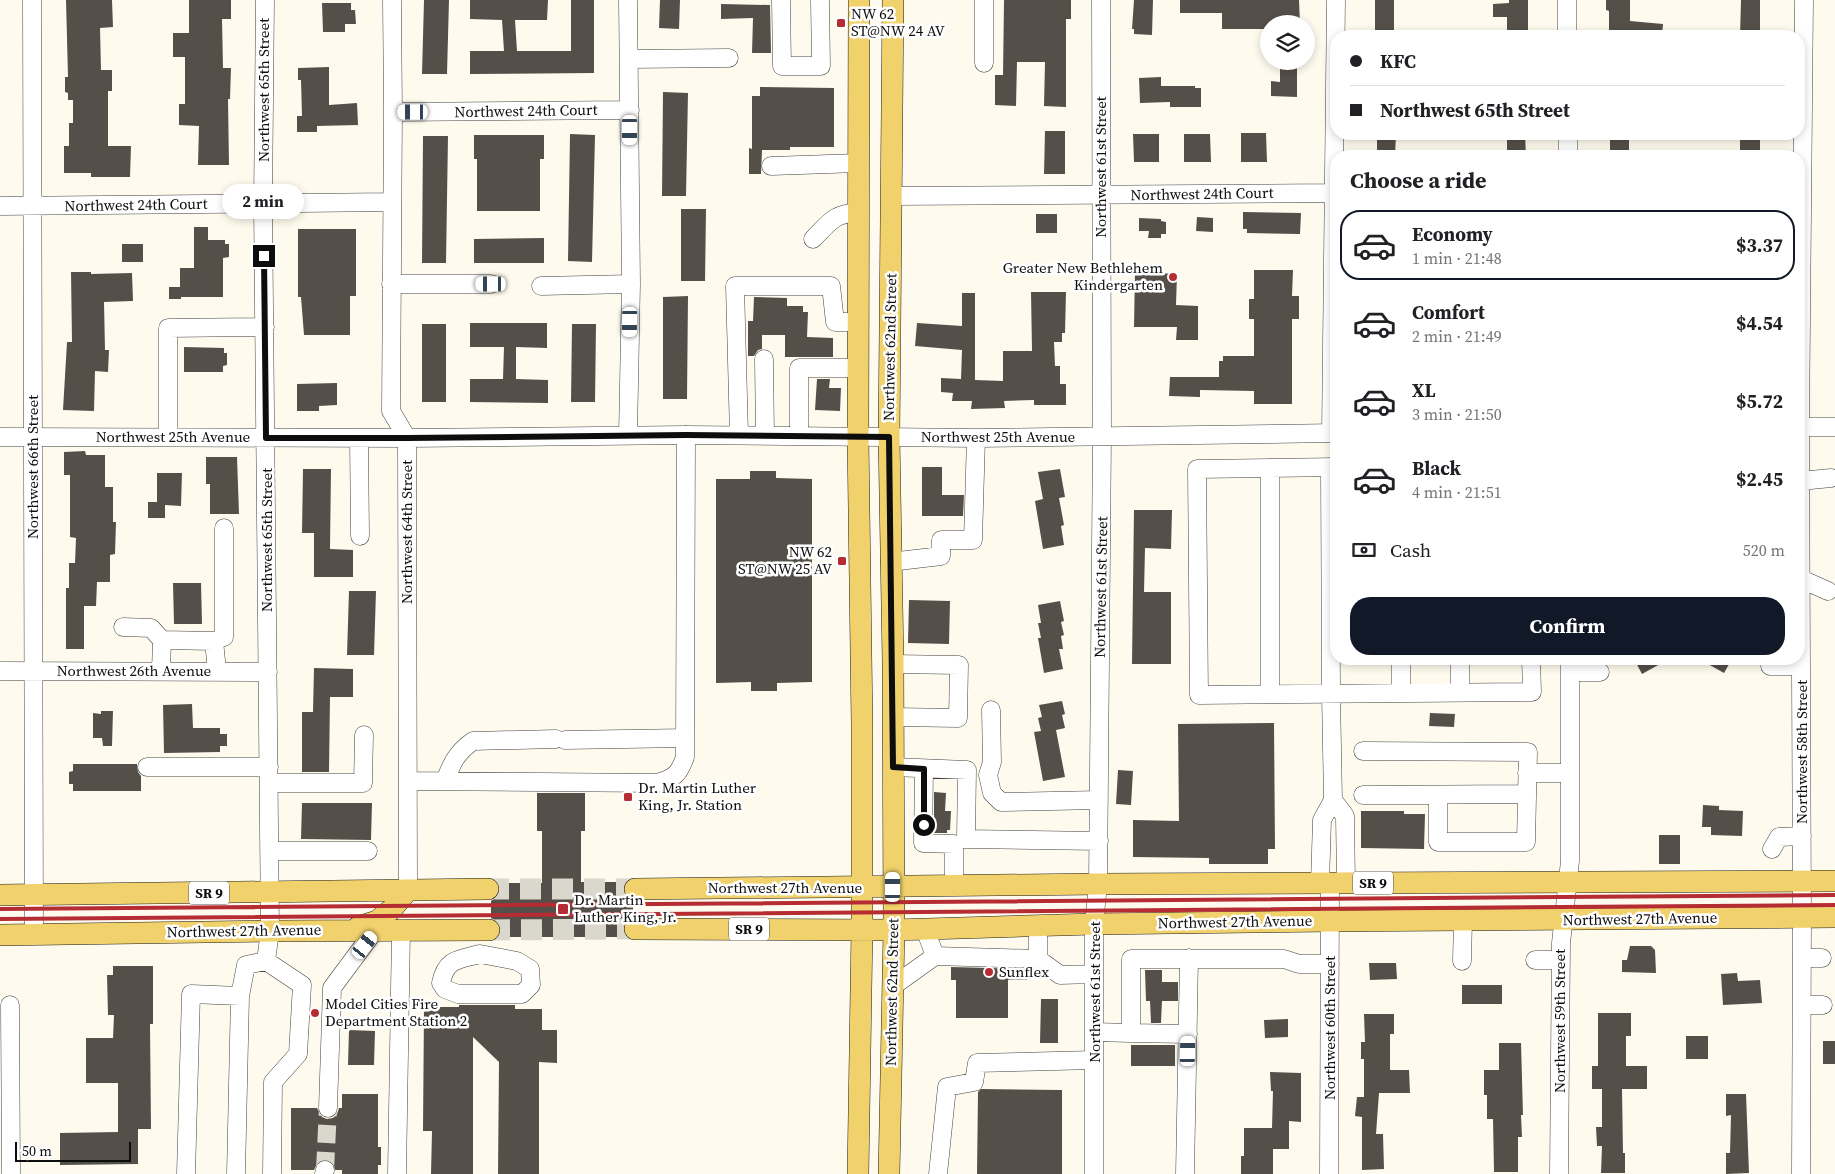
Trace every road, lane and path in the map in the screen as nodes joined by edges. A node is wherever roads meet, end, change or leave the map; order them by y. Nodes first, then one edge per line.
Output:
1 (32, 0) edge
2 (265, 0) edge
3 (392, 0) edge
4 (628, 0) edge
5 (781, 0) edge
6 (820, 0) edge
7 (860, 0) edge
8 (893, 0) edge
9 (984, 0) edge
10 (1101, 0) edge
11 (1336, 0) edge
12 (1567, 0) edge
13 (1804, 0) edge
14 (1336, 30) edge
15 (1567, 30) edge
16 (1804, 30) edge
17 (729, 58) dead end
18 (629, 59) junction
19 (984, 63) dead end
20 (630, 110) junction
21 (393, 112) junction
22 (858, 163) junction
23 (771, 166) dead end
24 (1330, 193) edge
25 (1101, 195) junction
26 (892, 196) junction
27 (392, 202) junction
28 (263, 203) junction
29 (0, 206) edge
30 (32, 206) junction
31 (858, 212) junction
32 (814, 239) dead end
33 (391, 284) junction
34 (491, 284) dead end
35 (631, 284) junction
36 (541, 286) dead end
37 (858, 322) junction
38 (265, 328) junction
39 (764, 359) dead end
40 (858, 368) junction
41 (1805, 427) edge
42 (1835, 427) edge
43 (1330, 434) edge
44 (628, 435) junction
45 (686, 435) junction
46 (739, 435) junction
47 (33, 436) junction
48 (765, 436) junction
49 (799, 436) junction
50 (1102, 436) junction
51 (0, 437) edge
52 (168, 437) junction
53 (858, 437) junction
54 (889, 437) junction
55 (979, 437) junction
56 (266, 438) junction
57 (359, 438) junction
58 (407, 438) junction
59 (1330, 467) edge
60 (1270, 468) junction
61 (1831, 478) dead end
62 (1805, 484) edge
63 (984, 513) dead end
64 (224, 528) dead end
65 (360, 536) dead end
66 (890, 562) junction
67 (1805, 581) edge
68 (1828, 592) dead end
69 (123, 627) dead end
70 (162, 640) junction
71 (214, 641) junction
72 (893, 664) junction
73 (1331, 665) edge
74 (1401, 665) edge
75 (1460, 665) edge
76 (1532, 665) edge
77 (1570, 665) edge
78 (1770, 666) dead end
79 (1801, 666) joint
80 (0, 671) edge
81 (33, 671) junction
82 (162, 671) junction
83 (217, 671) junction
84 (268, 672) junction
85 (1600, 672) dead end
86 (1460, 692) junction
87 (1401, 693) junction
88 (1270, 694) junction
89 (1331, 694) junction
90 (991, 710) dead end
91 (893, 717) junction
92 (364, 735) dead end
93 (685, 738) junction
94 (1363, 751) dead end
95 (147, 767) dead end
96 (893, 767) junction
97 (924, 769) junction
98 (1527, 773) junction
99 (1570, 773) junction
100 (268, 775) junction
101 (408, 781) junction
102 (445, 781) junction
103 (1527, 794) junction
104 (1363, 795) dead end
105 (1438, 795) junction
106 (1099, 800) junction
107 (1333, 800) junction
108 (1802, 836) junction
109 (1099, 841) junction
110 (960, 842) junction
111 (1772, 849) dead end
112 (269, 851) junction
113 (368, 851) dead end
114 (1802, 881) junction
115 (1835, 881) edge
116 (1568, 882) junction
117 (1332, 883) junction
118 (1098, 884) junction
119 (954, 886) junction
120 (893, 887) junction
121 (862, 888) junction
122 (488, 889) tunnel mouth
123 (635, 889) tunnel mouth
124 (408, 890) junction
125 (268, 892) junction
126 (34, 894) junction
127 (0, 895) edge
128 (1802, 917) junction
129 (1835, 917) edge
130 (1463, 920) junction
131 (1563, 920) junction
132 (1330, 921) junction
133 (1094, 924) junction
134 (1038, 926) junction
135 (635, 929) tunnel mouth
136 (862, 929) junction
137 (925, 929) junction
138 (270, 930) junction
139 (348, 930) junction
140 (375, 930) junction
141 (401, 930) junction
142 (485, 930) joint
143 (894, 930) junction
144 (34, 934) junction
145 (0, 935) edge
146 (480, 954) junction
147 (935, 956) junction
148 (1189, 958) junction
149 (1802, 958) junction
150 (1822, 958) dead end
151 (1038, 960) junction
152 (1462, 960) dead end
153 (1535, 960) dead end
154 (1561, 960) junction
155 (266, 961) junction
156 (1330, 964) junction
157 (1094, 974) junction
158 (893, 986) junction
159 (240, 996) junction
160 (10, 1005) dead end
161 (1802, 1005) junction
162 (1823, 1005) dead end
163 (1094, 1032) junction
164 (1132, 1033) junction
165 (1188, 1034) junction
166 (1094, 1060) junction
167 (328, 1108) tunnel mouth
168 (11, 1174) edge
169 (186, 1174) edge
170 (236, 1174) edge
171 (272, 1174) edge
172 (397, 1174) edge
173 (858, 1174) edge
174 (889, 1174) edge
175 (938, 1174) edge
176 (1094, 1174) edge
177 (1185, 1174) edge
178 (1329, 1174) edge
179 (1559, 1174) edge
180 (1801, 1174) edge

1 - 30 street, Northwest 66th Street
2 - 28 street, Northwest 65th Street
3 - 21 street, Northwest 64th Street
4 - 18 street
5 - 6 street
7 - 22 main road, Northwest 62nd Street
8 - 26 main road, Northwest 62nd Street
9 - 19 street
10 - 25 street, Northwest 61st Street
11 - 14 street
12 - 15 street
13 - 16 street, Northwest 58th Street
17 - 18 street
18 - 20 street
20 - 21 street, Northwest 24th Court
20 - 35 street
21 - 27 street, Northwest 64th Street
22 - 23 street
22 - 31 main road, Northwest 62nd Street
24 - 25 street, Northwest 24th Court
25 - 26 street, Northwest 24th Court
25 - 50 street, Northwest 61st Street
26 - 54 main road, Northwest 62nd Street
27 - 28 street, Northwest 24th Court
27 - 33 street, Northwest 64th Street
28 - 30 street, Northwest 24th Court
28 - 38 street, Northwest 65th Street
29 - 30 street, Northwest 24th Court
30 - 47 street, Northwest 66th Street
31 - 32 street
31 - 37 main road, Northwest 62nd Street
33 - 34 street
33 - 58 street, Northwest 64th Street
35 - 36 street
35 - 44 street
37 - 40 main road, Northwest 62nd Street
37 - 46 street
38 - 52 street
38 - 56 street, Northwest 65th Street
39 - 48 street
40 - 49 street
40 - 53 main road, Northwest 62nd Street
41 - 42 street
43 - 50 street, Northwest 25th Avenue
44 - 45 street, Northwest 25th Avenue
44 - 58 street, Northwest 25th Avenue
45 - 46 street, Northwest 25th Avenue
45 - 93 street
46 - 48 street, Northwest 25th Avenue
47 - 51 street, Northwest 25th Avenue
47 - 52 street, Northwest 25th Avenue
47 - 81 street, Northwest 66th Street
48 - 49 street, Northwest 25th Avenue
49 - 53 street, Northwest 25th Avenue
50 - 55 street, Northwest 25th Avenue
50 - 106 street, Northwest 61st Street
52 - 56 street, Northwest 25th Avenue
53 - 54 street, Northwest 25th Avenue
53 - 121 main road, Northwest 62nd Street
54 - 55 street, Northwest 25th Avenue
54 - 66 main road, Northwest 62nd Street
55 - 63 street
55 - 66 street
56 - 57 street, Northwest 25th Avenue
56 - 84 street, Northwest 65th Street
57 - 58 street, Northwest 25th Avenue
57 - 65 street
58 - 101 street, Northwest 64th Street
59 - 60 street
60 - 88 street
60 - 88 street
61 - 62 street
64 - 71 street
66 - 72 main road, Northwest 62nd Street
67 - 68 street
69 - 70 street
70 - 71 street
70 - 82 street
71 - 83 street
72 - 91 main road, Northwest 62nd Street
72 - 91 street
73 - 89 street
74 - 87 street
75 - 86 street
76 - 86 street
77 - 85 street
77 - 99 street, Northwest 59th Street
78 - 79 street
79 - 108 street, Northwest 58th Street
80 - 81 street, Northwest 26th Avenue
81 - 82 street, Northwest 26th Avenue
81 - 126 street, Northwest 66th Street
82 - 83 street, Northwest 26th Avenue
83 - 84 street, Northwest 26th Avenue
84 - 100 street, Northwest 65th Street
86 - 87 street
87 - 89 street
88 - 89 street
89 - 107 street
90 - 106 street
91 - 96 main road, Northwest 62nd Street
92 - 100 street
93 - 102 street
93 - 102 street
94 - 98 street
95 - 100 street
96 - 97 street
96 - 120 main road, Northwest 62nd Street
97 - 110 street
97 - 110 street
98 - 99 street
98 - 103 street
99 - 116 street, Northwest 59th Street
100 - 112 street, Northwest 65th Street
101 - 102 street
101 - 124 street, Northwest 64th Street
103 - 105 street
103 - 105 street
104 - 105 street
106 - 109 street, Northwest 61st Street
107 - 117 street
107 - 117 street
108 - 111 street
108 - 114 street, Northwest 58th Street
109 - 110 street
109 - 118 street, Northwest 61st Street
110 - 119 street
112 - 113 street
112 - 125 street, Northwest 65th Street
114 - 115 main road, Northwest 27th Avenue / SR 9
114 - 116 main road, Northwest 27th Avenue / SR 9
114 - 128 street, Northwest 58th Street
116 - 117 main road, Northwest 27th Avenue / SR 9
116 - 131 street, Northwest 59th Street
117 - 118 main road, Northwest 27th Avenue / SR 9
117 - 132 street, Northwest 60th Street
118 - 119 main road, Northwest 27th Avenue / SR 9
118 - 133 street, Northwest 61st Street
119 - 120 main road, Northwest 27th Avenue / SR 9
120 - 121 main road, Northwest 27th Avenue / SR 9
120 - 143 main road, Northwest 62nd Street
121 - 123 main road, Northwest 27th Avenue / SR 9
121 - 136 main road, Northwest 62nd Street
122 - 124 main road, SR 9
124 - 125 main road, SR 9
124 - 139 main road
125 - 126 main road, SR 9
125 - 138 street, Northwest 65th Street
126 - 127 main road, SR 9
126 - 144 street, Northwest 66th Street
128 - 129 main road, Northwest 27th Avenue / SR 9
128 - 131 main road, Northwest 27th Avenue / SR 9
128 - 149 street, Northwest 58th Street
130 - 131 main road, Northwest 27th Avenue / SR 9
130 - 132 main road, Northwest 27th Avenue / SR 9
130 - 152 street
131 - 154 street, Northwest 59th Street
132 - 133 main road, Northwest 27th Avenue / SR 9
132 - 156 street, Northwest 60th Street
133 - 134 main road, Northwest 27th Avenue / SR 9
133 - 157 street, Northwest 61st Street
134 - 137 main road, Northwest 27th Avenue / SR 9
134 - 151 street
135 - 136 main road, Northwest 27th Avenue / SR 9
136 - 143 main road, Northwest 27th Avenue / SR 9
136 - 173 main road, Northwest 62nd Street
137 - 143 main road, Northwest 27th Avenue / SR 9
137 - 147 street
138 - 139 main road, Northwest 27th Avenue
138 - 144 main road, Northwest 27th Avenue
138 - 155 street, Northwest 65th Street
139 - 140 main road, Northwest 27th Avenue
140 - 141 main road, Northwest 27th Avenue
140 - 167 street
141 - 142 main road, Northwest 27th Avenue
141 - 172 street
142 - 146 street
143 - 158 main road, Northwest 62nd Street
144 - 145 main road, Northwest 27th Avenue
146 - 146 street
147 - 151 street
147 - 158 street
148 - 156 street
148 - 164 street
148 - 165 street
149 - 150 street
149 - 161 street, Northwest 58th Street
151 - 157 street
153 - 154 street
154 - 179 street, Northwest 59th Street
155 - 159 street
155 - 171 street
156 - 178 street, Northwest 60th Street
157 - 163 street, Northwest 61st Street
158 - 174 main road, Northwest 62nd Street
159 - 169 street
159 - 170 street
160 - 168 street
161 - 162 street
161 - 180 street, Northwest 58th Street
163 - 164 street
163 - 166 street, Northwest 61st Street
164 - 165 street
165 - 177 street
166 - 175 street
166 - 176 street, Northwest 61st Street

